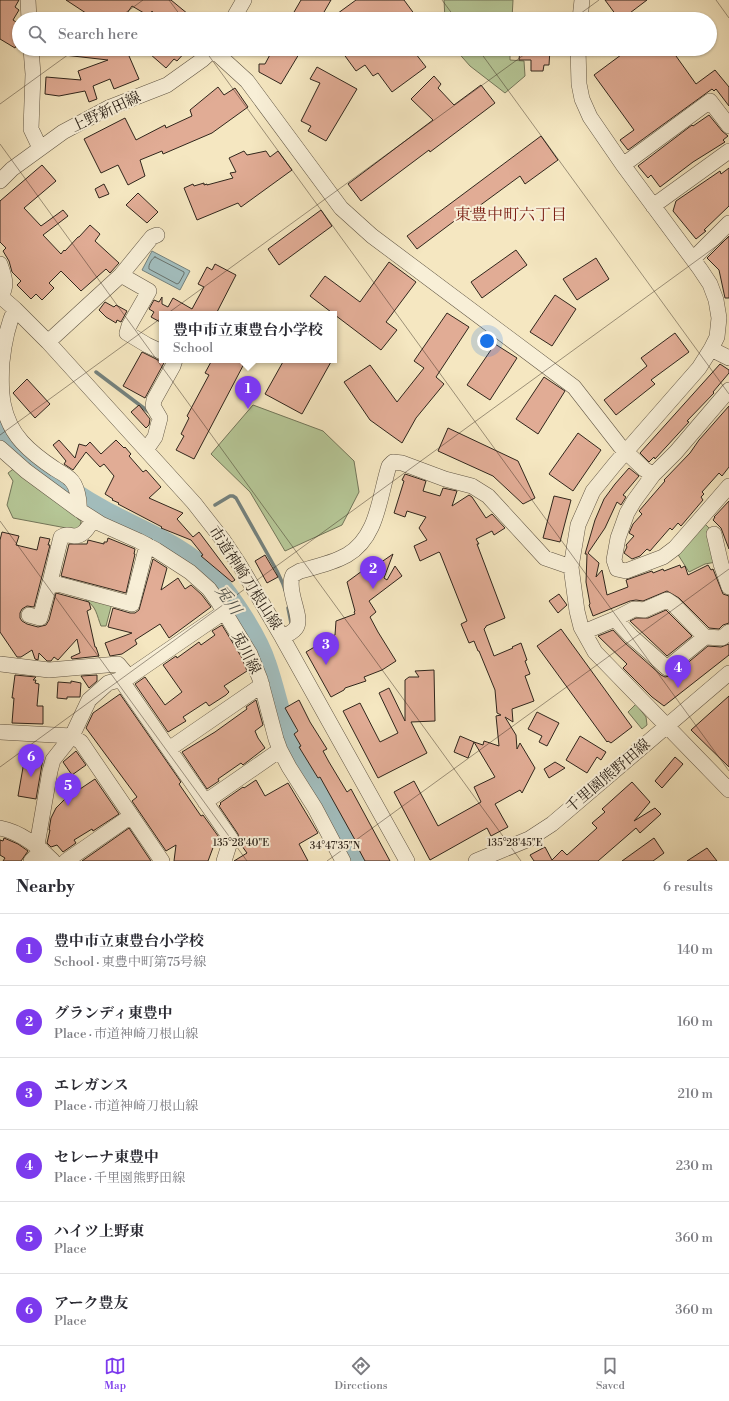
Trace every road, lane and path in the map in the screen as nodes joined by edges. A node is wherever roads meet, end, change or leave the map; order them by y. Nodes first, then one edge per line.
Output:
1 (28, 0) edge
2 (244, 0) edge
3 (582, 0) edge
4 (29, 12) edge
5 (237, 12) edge
6 (581, 12) edge
7 (32, 56) edge
8 (207, 56) edge
9 (220, 56) edge
10 (578, 56) edge
11 (729, 126) edge
12 (40, 148) junction
13 (729, 151) edge
14 (622, 165) junction
15 (0, 181) edge
16 (653, 206) junction
17 (729, 223) edge
18 (157, 236) dead end
19 (693, 259) junction
20 (0, 264) edge
21 (121, 276) junction
22 (0, 296) edge
23 (15, 309) junction
24 (48, 342) junction
25 (711, 349) junction
26 (159, 351) edge
27 (729, 358) edge
28 (174, 363) edge
29 (729, 390) edge
30 (0, 448) edge
31 (146, 450) junction
32 (626, 451) junction
33 (653, 475) junction
34 (729, 486) edge
35 (79, 504) junction
36 (93, 520) junction
37 (714, 534) dead end
38 (147, 545) junction
39 (724, 553) edge
40 (571, 567) junction
41 (50, 582) junction
42 (729, 587) edge
43 (224, 612) junction
44 (29, 615) dead end
45 (615, 619) junction
46 (584, 632) junction
47 (729, 632) edge
48 (282, 637) junction
49 (704, 637) junction
50 (0, 664) edge
51 (99, 666) junction
52 (729, 673) edge
53 (119, 680) junction
54 (262, 685) junction
55 (667, 726) junction
56 (0, 732) edge
57 (72, 736) junction
58 (169, 749) junction
59 (280, 750) junction
60 (729, 790) edge
61 (205, 802) junction
62 (131, 816) junction
63 (0, 828) edge
64 (39, 848) junction
65 (31, 861) edge
66 (53, 861) edge
67 (66, 861) edge
68 (162, 861) edge
69 (224, 861) edge
70 (343, 861) edge
71 (407, 861) edge
72 (476, 861) edge

1 - 4 street
2 - 5 street
3 - 6 street
7 - 12 street
8 - 12 street, 上野新田線
9 - 32 street
10 - 14 street
11 - 14 street
12 - 15 street, 上野新田線
13 - 16 street
14 - 16 street
16 - 19 street
17 - 19 street
18 - 21 street
19 - 25 street
20 - 22 street
21 - 24 street
21 - 26 street
22 - 23 street, 市道神崎刀根山線
23 - 24 street, 市道神崎刀根山線
23 - 35 street
24 - 31 street, 市道神崎刀根山線
25 - 27 street
25 - 32 street
28 - 31 street
29 - 33 street
30 - 35 street, 兎川線
31 - 48 street, 市道神崎刀根山線
32 - 33 street
32 - 40 street
33 - 34 street
35 - 36 street, 兎川線
36 - 38 street, 兎川線
36 - 41 street
37 - 39 street
38 - 41 street
38 - 43 street, 兎川線
39 - 42 street
40 - 46 street
40 - 48 street
41 - 44 street
43 - 53 street
43 - 54 street, 兎川線
45 - 46 street
45 - 49 street
45 - 49 street
46 - 55 street
47 - 49 street
48 - 71 street, 市道神崎刀根山線
50 - 51 street
51 - 53 street
51 - 53 street
52 - 55 street, 千里園熊野田線
53 - 57 street
53 - 58 street
54 - 58 street
54 - 59 street, 兎川線
55 - 60 street
55 - 72 street, 千里園熊野田線
56 - 57 street
57 - 62 street
57 - 64 street
58 - 61 street
59 - 61 street
59 - 70 street, 兎川線
61 - 69 street
62 - 67 street
62 - 68 street
63 - 64 street
64 - 65 street
64 - 66 street

